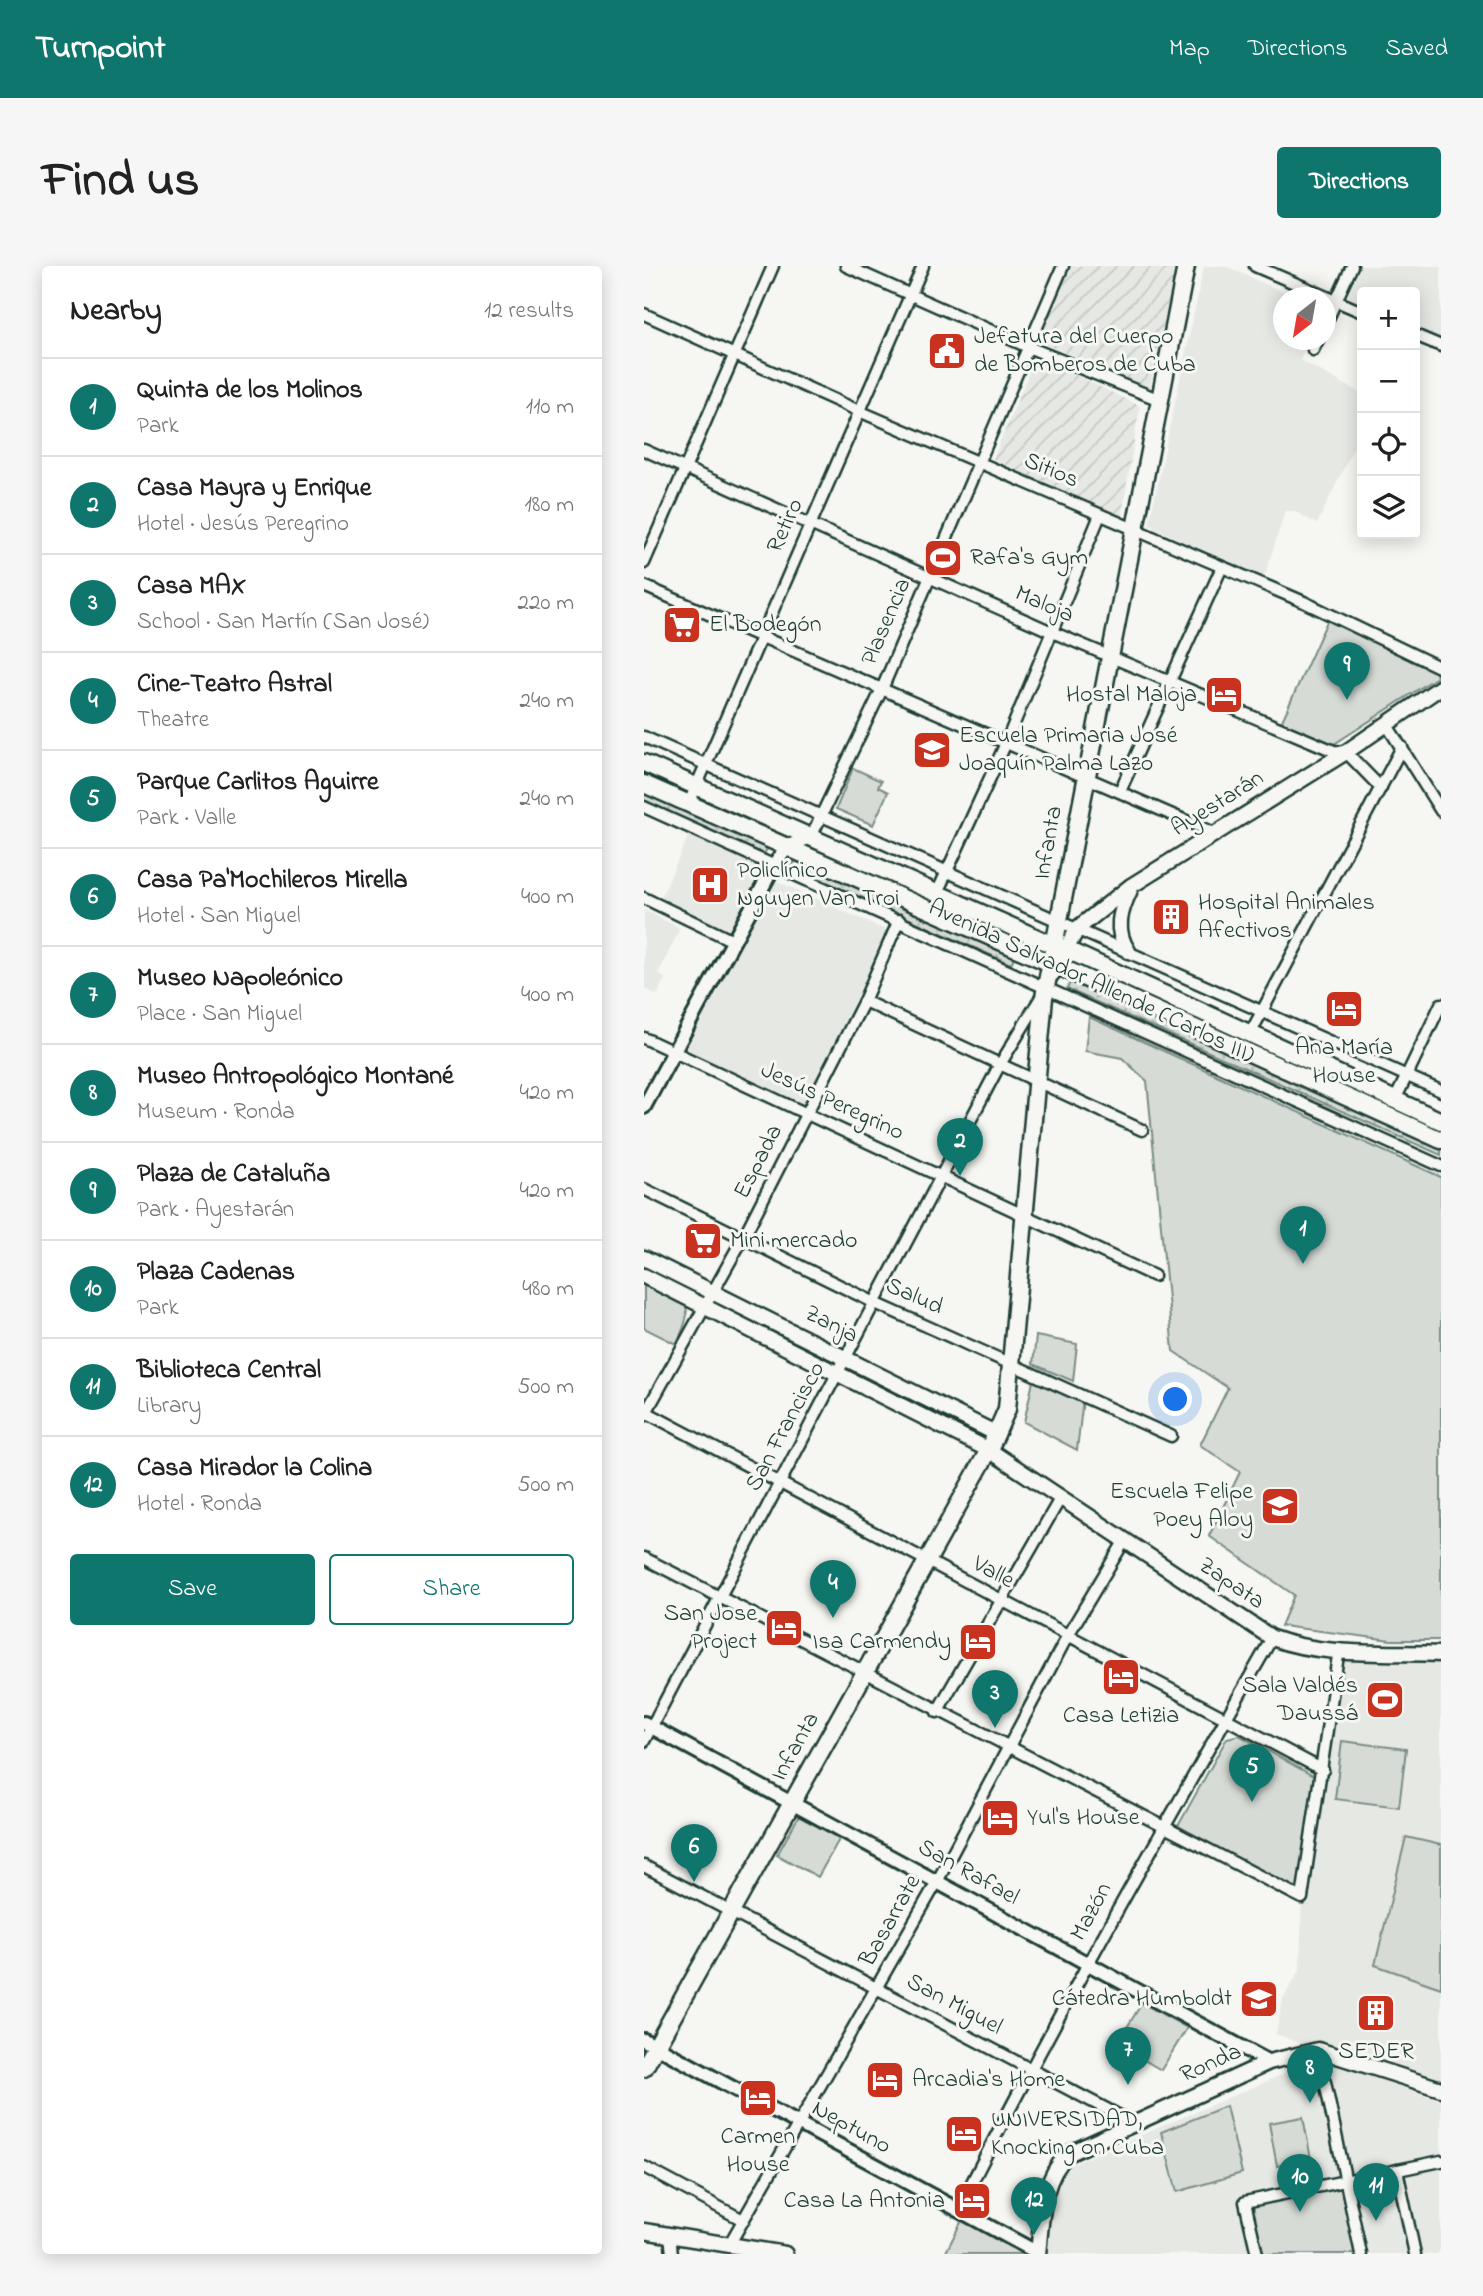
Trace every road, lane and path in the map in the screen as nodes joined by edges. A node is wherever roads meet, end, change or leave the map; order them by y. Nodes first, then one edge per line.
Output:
1 (773, 266) edge
2 (846, 266) edge
3 (923, 266) edge
4 (1063, 266) edge
5 (1186, 266) edge
6 (1255, 266) edge
7 (1352, 266) edge
8 (1304, 287) edge
9 (911, 295) junction
10 (1336, 301) joint
11 (1357, 310) edge
12 (644, 314) edge
13 (1420, 337) edge
14 (1441, 346) edge
15 (1028, 348) junction
16 (733, 354) junction
17 (1160, 400) junction
18 (859, 411) junction
19 (644, 450) edge
20 (980, 463) junction
21 (686, 471) junction
22 (1100, 516) junction
23 (810, 524) junction
24 (1135, 531) junction
25 (644, 563) edge
26 (1222, 567) junction
27 (929, 578) junction
28 (644, 586) edge
29 (1052, 632) junction
30 (761, 638) junction
31 (1110, 656) junction
32 (1441, 668) edge
33 (1172, 680) junction
34 (1441, 687) edge
35 (882, 689) junction
36 (1387, 725) junction
37 (644, 737) edge
38 (1006, 743) junction
39 (1402, 747) junction
40 (1346, 752) junction
41 (644, 763) edge
42 (706, 763) junction
43 (1084, 776) junction
44 (644, 784) edge
45 (696, 786) junction
46 (1381, 788) junction
47 (1120, 790) junction
48 (689, 803) junction
49 (644, 807) edge
50 (1441, 811) edge
51 (822, 815) junction
52 (1214, 833) junction
53 (811, 837) junction
54 (788, 846) junction
55 (775, 864) junction
56 (947, 870) junction
57 (1131, 886) junction
58 (937, 893) junction
59 (644, 898) edge
60 (1058, 919) junction
61 (899, 920) junction
62 (1078, 928) junction
63 (733, 941) junction
64 (1059, 947) junction
65 (1128, 951) junction
66 (1047, 962) junction
67 (1046, 987) junction
68 (864, 1001) junction
69 (1441, 1004) edge
70 (1262, 1010) junction
71 (1250, 1034) junction
72 (644, 1038) edge
73 (675, 1052) junction
74 (999, 1066) junction
75 (1407, 1076) junction
76 (1037, 1083) junction
77 (1441, 1091) edge
78 (1395, 1100) junction
79 (644, 1107) edge
80 (807, 1113) junction
81 (1441, 1121) edge
82 (1142, 1130) dead end
83 (1441, 1140) edge
84 (1441, 1166) edge
85 (943, 1178) junction
86 (644, 1189) edge
87 (1025, 1216) junction
88 (743, 1238) junction
89 (644, 1258) edge
90 (644, 1276) edge
91 (1154, 1276) dead end
92 (714, 1292) junction
93 (875, 1303) junction
94 (707, 1307) junction
95 (847, 1358) junction
96 (1013, 1362) junction
97 (839, 1374) junction
98 (645, 1413) edge
99 (997, 1434) junction
100 (1171, 1436) dead end
101 (989, 1450) junction
102 (778, 1485) junction
103 (1061, 1497) junction
104 (1125, 1540) junction
105 (644, 1558) edge
106 (926, 1561) junction
107 (721, 1596) junction
108 (1001, 1601) junction
109 (1068, 1635) junction
110 (1272, 1638) junction
111 (1339, 1649) junction
112 (1441, 1654) edge
113 (864, 1671) junction
114 (937, 1712) junction
115 (1227, 1718) junction
116 (648, 1725) edge
117 (644, 1741) edge
118 (1008, 1747) junction
119 (1323, 1770) junction
120 (792, 1801) junction
121 (1163, 1825) junction
122 (644, 1866) edge
123 (938, 1880) junction
124 (731, 1911) junction
125 (1087, 1964) junction
126 (877, 1988) junction
127 (650, 2043) edge
128 (1269, 2063) junction
129 (644, 2068) edge
130 (1029, 2068) junction
131 (1325, 2082) dead end
132 (1441, 2089) edge
133 (798, 2123) junction
134 (1133, 2123) junction
135 (1441, 2161) edge
136 (644, 2167) edge
137 (1397, 2170) junction
138 (1345, 2181) junction
139 (958, 2210) junction
140 (743, 2220) junction
141 (644, 2231) edge
142 (670, 2235) junction
143 (729, 2245) junction
144 (672, 2254) edge
145 (785, 2254) edge
146 (1038, 2254) edge
147 (1257, 2254) edge
148 (1361, 2254) edge
149 (1415, 2254) edge

1 - 16 street
2 - 9 street
3 - 9 street, Retiro
4 - 15 street, Plasencia
5 - 17 main road, Infanta
6 - 8 street
7 - 10 street
9 - 15 street
9 - 18 street, Retiro
10 - 11 street
12 - 16 street, Sitios
13 - 14 street
15 - 17 street
15 - 20 street, Plasencia
16 - 18 street, Sitios
16 - 21 street
17 - 24 main road, Infanta
18 - 20 street, Sitios
18 - 23 street, Retiro
19 - 21 street, Maloja
20 - 22 street, Sitios
20 - 27 street, Plasencia
21 - 23 street, Maloja
21 - 25 street
22 - 24 street, Sitios
22 - 29 street
23 - 27 street, Maloja
23 - 30 street, Retiro
24 - 26 street, Sitios
24 - 31 main road, Infanta
26 - 32 street, Sitios
26 - 33 street
27 - 29 street, Maloja
27 - 35 street, Plasencia
28 - 30 street
29 - 31 street, Maloja
29 - 38 street
30 - 35 street
30 - 42 street, Retiro
31 - 33 street, Maloja
31 - 43 main road, Infanta
33 - 40 street, Maloja
33 - 47 street
34 - 36 main road, Ayestarán
35 - 38 street
35 - 51 street, Plasencia
36 - 39 street
36 - 40 main road, Ayestarán
37 - 42 street, Avenida Salvador Allende (Carlos III)
38 - 43 street
38 - 56 street
39 - 46 street
39 - 50 street
40 - 46 street, Maloja
40 - 52 main road, Ayestarán
41 - 45 main road, Avenida Salvador Allende (Carlos III)
42 - 45 street, Retiro
42 - 51 street, Avenida Salvador Allende (Carlos III)
43 - 47 street
43 - 60 main road, Infanta
44 - 48 main road, Avenida Salvador Allende (Carlos III)
45 - 48 street, Retiro
45 - 53 main road, Avenida Salvador Allende (Carlos III)
46 - 70 street
47 - 52 street
48 - 54 main road, Avenida Salvador Allende (Carlos III)
49 - 55 street, Avenida Salvador Allende (Carlos III)
51 - 53 street, Plasencia
51 - 56 street, Avenida Salvador Allende (Carlos III)
52 - 57 main road, Ayestarán
53 - 54 street
53 - 58 main road, Avenida Salvador Allende (Carlos III)
54 - 55 street
54 - 66 main road, Avenida Salvador Allende (Carlos III)
55 - 61 street, Avenida Salvador Allende (Carlos III)
55 - 63 street
56 - 58 street
56 - 60 street, Avenida Salvador Allende (Carlos III)
57 - 62 main road, Ayestarán
57 - 65 main road
58 - 64 main road, Avenida Salvador Allende (Carlos III)
59 - 63 street
60 - 62 street, Avenida Salvador Allende (Carlos III)
60 - 64 main road, Infanta
61 - 67 street, Avenida Salvador Allende (Carlos III)
61 - 68 street, Espada
62 - 64 main road, Ayestarán
62 - 65 street, Avenida Salvador Allende (Carlos III)
63 - 73 street
64 - 66 main road, Infanta
64 - 71 main road, Avenida Salvador Allende (Carlos III)
65 - 70 street, Avenida Salvador Allende (Carlos III)
66 - 67 main road, Infanta
66 - 83 main road, Avenida Salvador Allende (Carlos III)
67 - 74 street, San Francisco
67 - 76 main road, Infanta
67 - 84 street, Avenida Salvador Allende (Carlos III)
68 - 74 street
68 - 80 street, Espada
69 - 75 street
70 - 71 street
70 - 75 street, Avenida Salvador Allende (Carlos III)
71 - 78 main road, Avenida Salvador Allende (Carlos III)
72 - 73 street, Jesús Peregrino
73 - 79 street
73 - 80 street, Jesús Peregrino
74 - 76 street
74 - 85 street, San Francisco
75 - 77 street, Avenida Salvador Allende (Carlos III)
75 - 78 street
76 - 82 street
76 - 87 main road, Infanta
78 - 81 main road, Avenida Salvador Allende (Carlos III)
80 - 85 street, Jesús Peregrino
80 - 88 street, Espada
85 - 87 street, Jesús Peregrino
85 - 93 street, San Francisco
86 - 88 street, Salud
87 - 91 street, Jesús Peregrino
87 - 96 main road, Infanta
88 - 92 street, Espada
88 - 93 street, Salud
89 - 92 main road, Zanja
90 - 94 main road, Zanja
92 - 94 street, Espada
92 - 95 main road, Zanja
93 - 95 street, San Francisco
93 - 96 street, Salud
94 - 97 main road, Zanja
94 - 98 street, Espada
95 - 97 street, San Francisco
95 - 99 main road, Zanja
96 - 99 main road, Infanta
96 - 100 street, Salud
97 - 101 main road, Zanja
97 - 102 street, San Francisco
98 - 102 street, Valle
99 - 101 main road, Infanta
101 - 103 main road, Zapata
101 - 106 main road, Infanta
102 - 106 street, Valle
102 - 107 street, San Francisco
103 - 104 main road, Zapata
103 - 108 street
104 - 109 street, Basarrate
104 - 110 main road, Zapata
105 - 107 street
106 - 108 street, Valle
106 - 113 main road, Infanta
107 - 113 street
107 - 116 street, San Francisco
108 - 109 street, Valle
108 - 114 street
109 - 115 street, Valle
109 - 118 street, Basarrate
110 - 111 main road, Zapata
110 - 115 street, Mazón
111 - 112 main road, Zapata
111 - 119 street
113 - 114 street
113 - 120 main road, Infanta
114 - 118 street
115 - 119 street, Valle
115 - 121 street, Mazón
116 - 117 street, San Francisco
116 - 120 street, San Rafael
118 - 121 street
118 - 123 street, Basarrate
119 - 121 street
120 - 123 street, San Rafael
120 - 124 main road, Infanta
121 - 125 street, Mazón
122 - 124 street, San Miguel
123 - 125 street, San Rafael
123 - 126 street, Basarrate
124 - 126 street, San Miguel
124 - 127 main road, Infanta
125 - 128 street, San Rafael
125 - 130 street, Mazón
126 - 130 street, San Miguel
126 - 133 street, Basarrate
127 - 129 main road, Infanta
127 - 133 street, Neptuno
128 - 132 main road, Ronda
128 - 134 main road, Ronda
130 - 134 street, San Miguel
130 - 139 street, Mazón
131 - 138 street
133 - 139 street, Neptuno
133 - 140 street, Basarrate
134 - 146 main road, Ronda
135 - 137 street
136 - 140 street
137 - 138 street
137 - 149 street
138 - 147 street
138 - 148 street
139 - 146 street, Neptuno
140 - 143 street, Basarrate
141 - 142 main road
142 - 143 main road
142 - 144 street
143 - 145 main road

